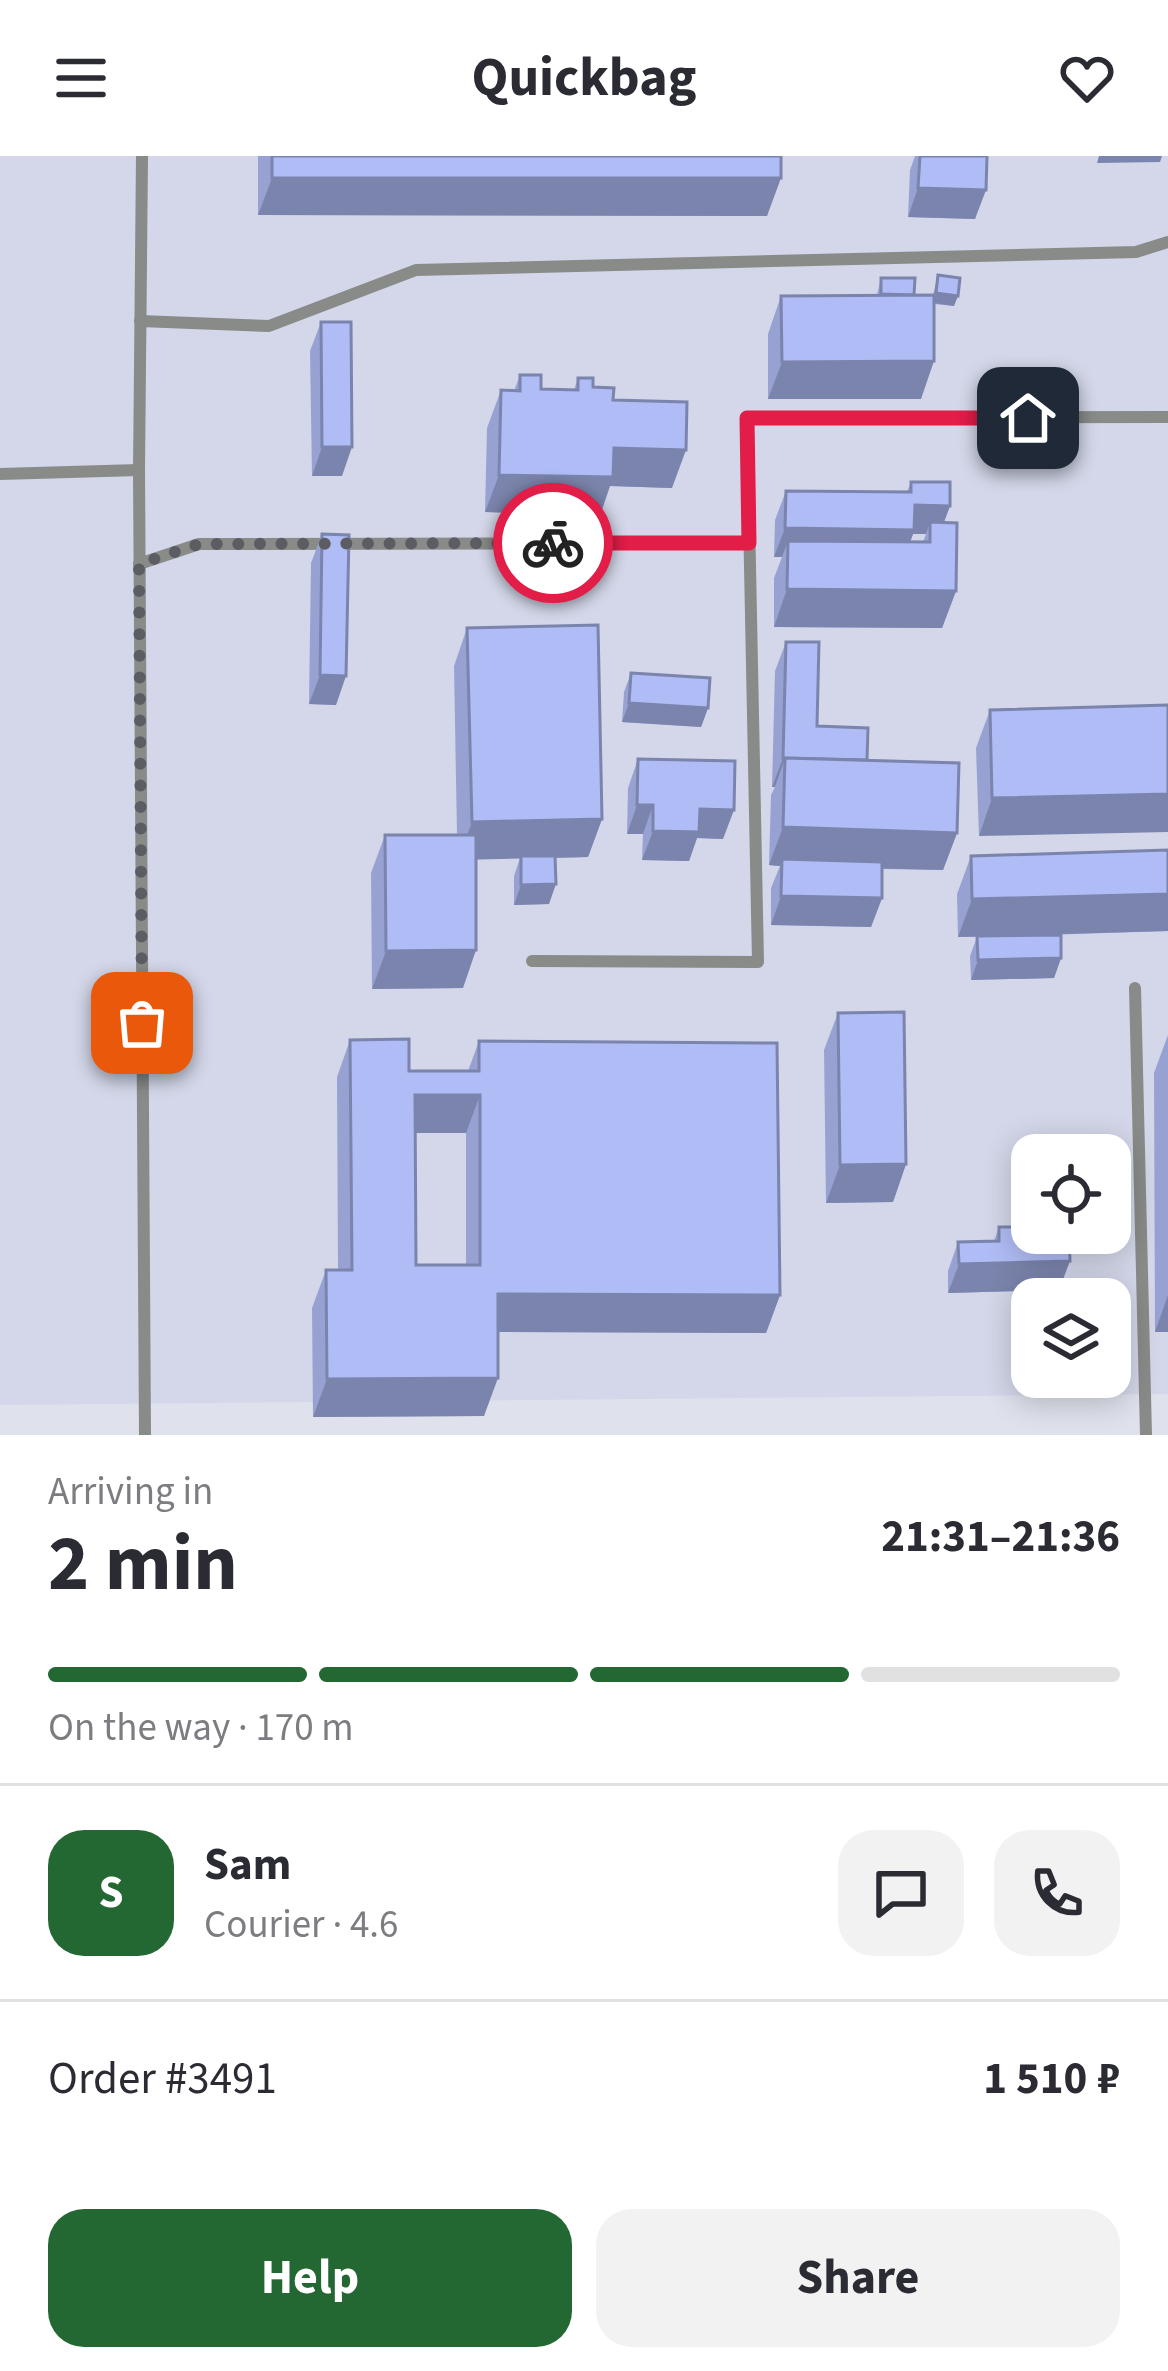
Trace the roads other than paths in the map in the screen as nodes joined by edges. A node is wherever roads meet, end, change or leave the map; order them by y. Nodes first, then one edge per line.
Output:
1 (142, 156) edge
2 (1168, 242) edge
3 (140, 321) junction
4 (1168, 417) edge
5 (139, 470) junction
6 (0, 474) edge
7 (749, 543) junction
8 (139, 564) junction
9 (532, 962) dead end
10 (1135, 988) dead end
11 (145, 1435) edge
12 (1146, 1435) edge

1 - 3 lane
2 - 3 lane
3 - 5 lane
4 - 7 lane
5 - 6 lane
5 - 8 lane
7 - 8 lane
7 - 9 lane
8 - 11 lane
10 - 12 lane

